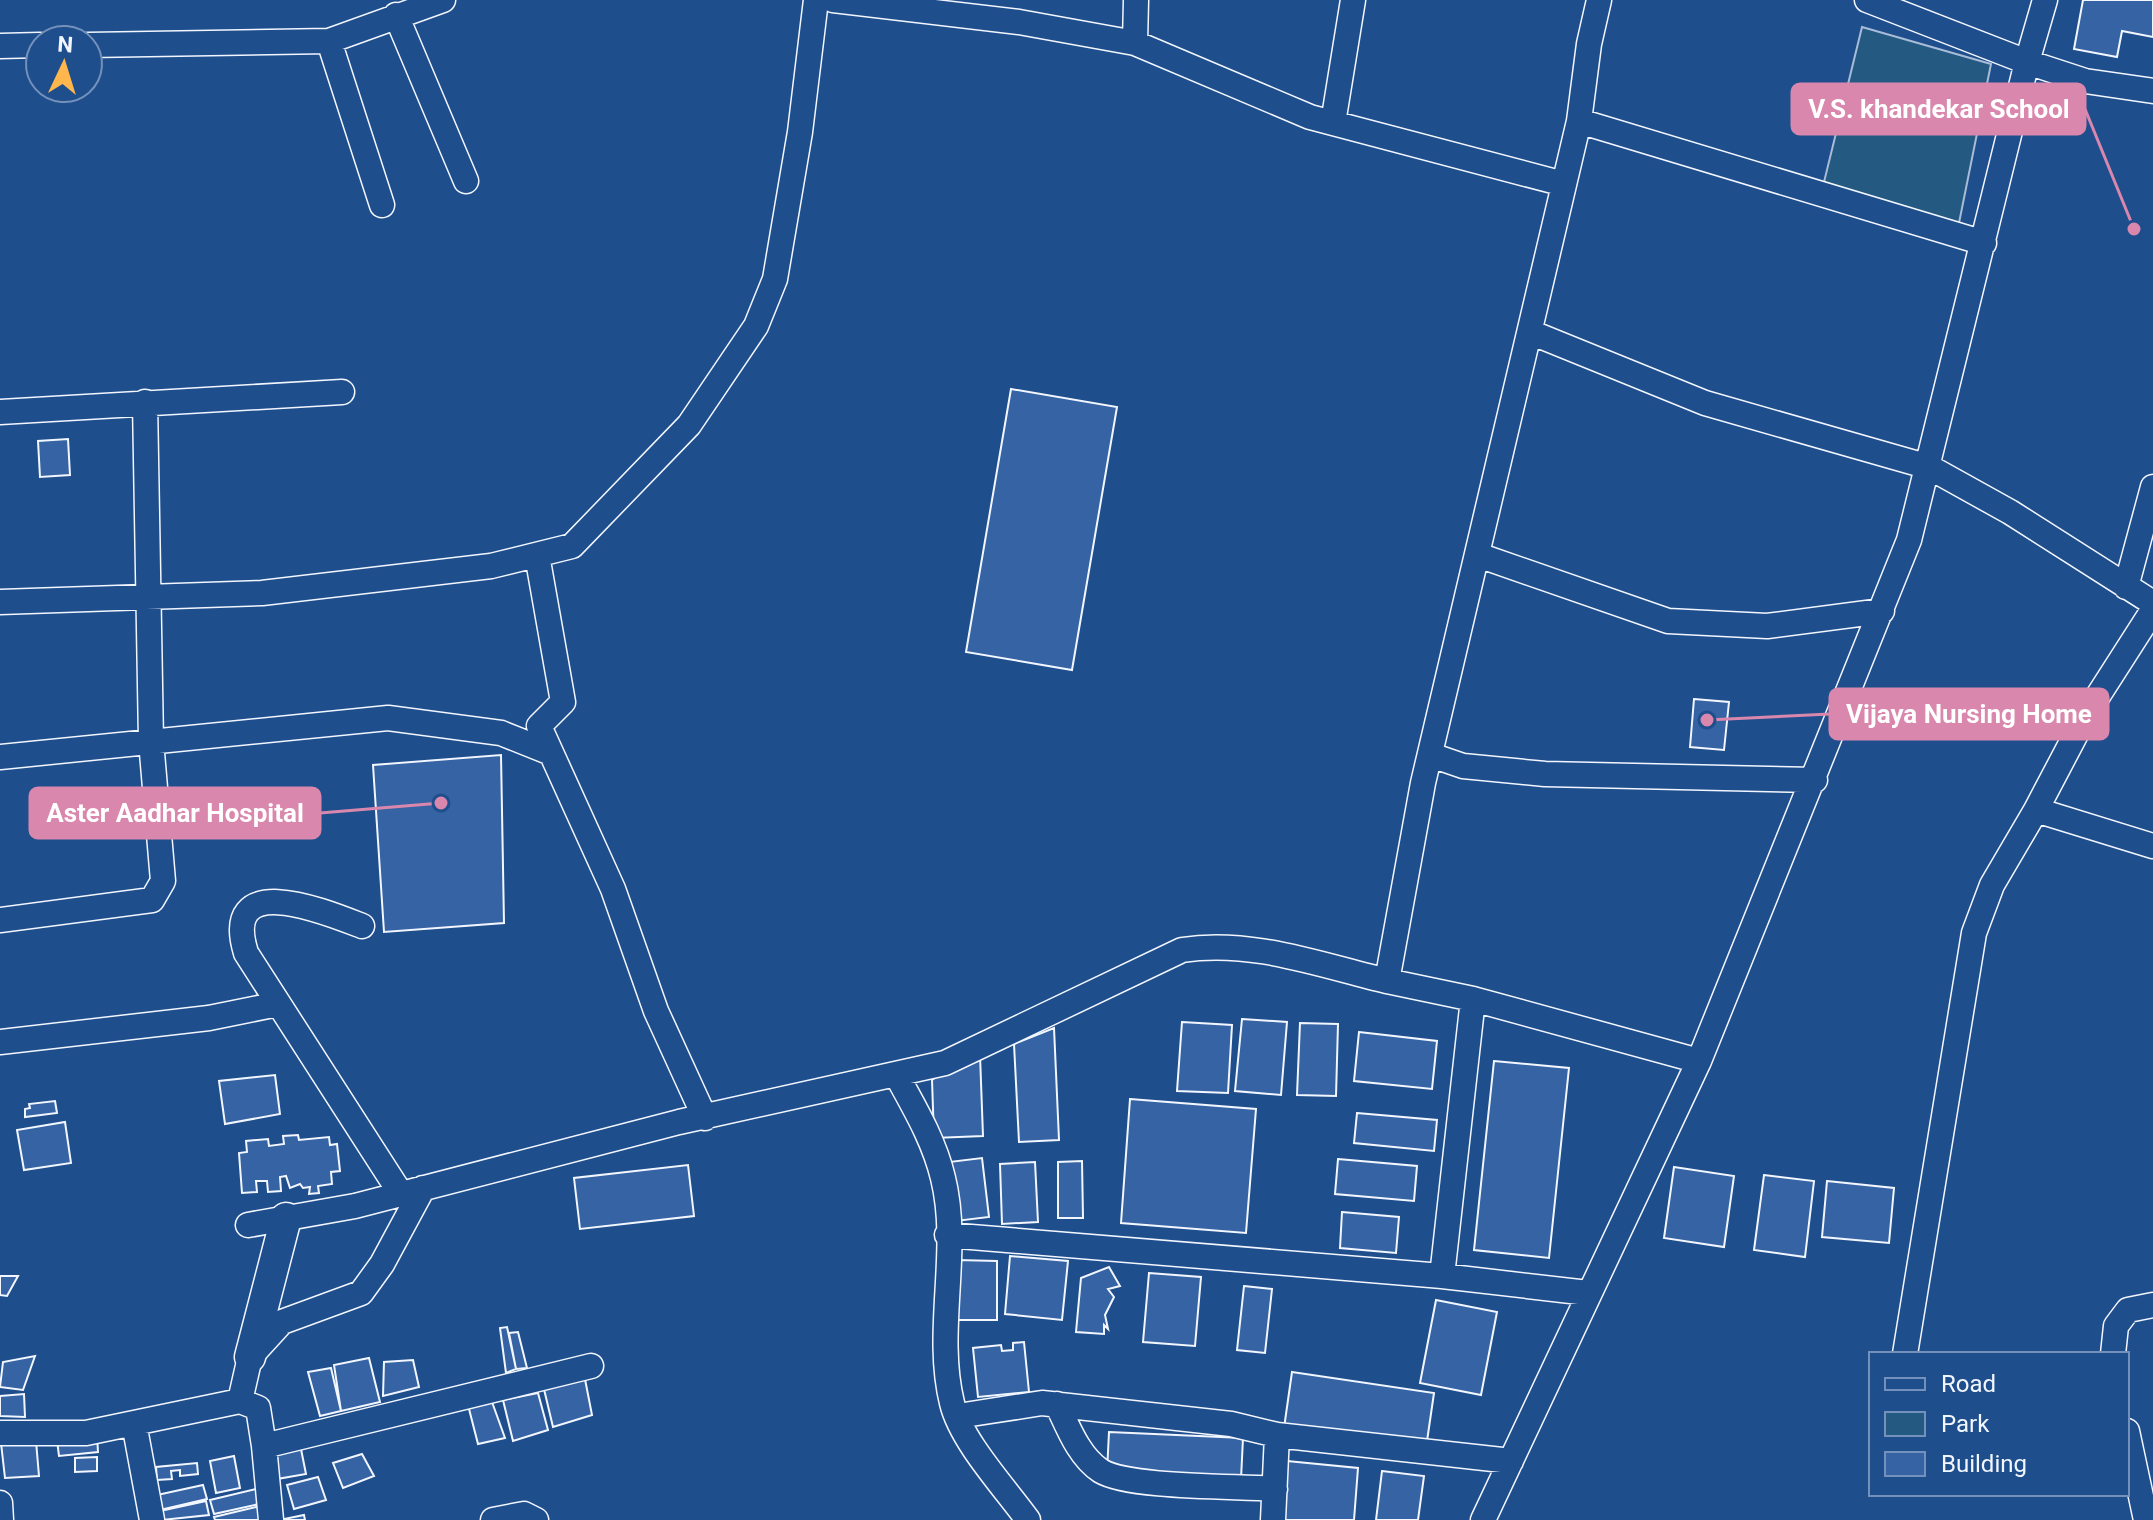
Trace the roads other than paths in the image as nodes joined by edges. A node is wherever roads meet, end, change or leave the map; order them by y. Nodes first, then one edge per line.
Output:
1 (443, 0) edge
2 (816, 0) edge
3 (833, 0) edge
4 (1136, 0) edge
5 (1353, 0) edge
6 (1599, 0) edge
7 (1867, 0) edge
8 (2045, 0) edge
9 (992, 10) edge
10 (396, 15) junction
11 (329, 41) junction
12 (1135, 43) junction
13 (24, 45) edge
14 (104, 45) edge
15 (0, 46) edge
16 (2027, 62) junction
17 (2153, 91) edge
18 (1579, 121) junction
19 (1333, 123) junction
20 (466, 181) dead end
21 (1564, 184) junction
22 (382, 205) dead end
23 (1984, 243) junction
24 (1530, 332) junction
25 (342, 392) dead end
26 (145, 402) junction
27 (0, 412) edge
28 (1929, 467) junction
29 (2153, 487) edge
30 (537, 555) junction
31 (1478, 555) junction
32 (2126, 587) junction
33 (150, 597) junction
34 (0, 602) edge
35 (2153, 603) edge
36 (2153, 610) edge
37 (1882, 611) junction
38 (151, 741) junction
39 (551, 753) junction
40 (1431, 755) junction
41 (0, 757) edge
42 (1815, 780) junction
43 (2036, 810) junction
44 (2153, 846) edge
45 (0, 920) edge
46 (362, 926) dead end
47 (1387, 981) junction
48 (1473, 999) junction
49 (278, 1004) junction
50 (0, 1042) edge
51 (1699, 1061) junction
52 (896, 1074) junction
53 (705, 1118) junction
54 (412, 1191) junction
55 (286, 1218) junction
56 (248, 1225) dead end
57 (947, 1235) junction
58 (1442, 1276) junction
59 (1588, 1293) junction
60 (2153, 1305) edge
61 (1905, 1352) edge
62 (2113, 1352) edge
63 (250, 1357) junction
64 (591, 1366) dead end
65 (240, 1401) junction
66 (1057, 1404) junction
67 (958, 1416) junction
68 (134, 1423) junction
69 (0, 1433) edge
70 (1277, 1435) junction
71 (2129, 1440) edge
72 (264, 1446) junction
73 (1511, 1461) junction
74 (1275, 1489) junction
75 (0, 1503) edge
76 (1, 1520) edge
77 (152, 1520) edge
78 (271, 1520) edge
79 (493, 1520) edge
80 (536, 1520) edge
81 (1028, 1520) edge
82 (1273, 1520) edge
83 (1483, 1520) edge
84 (2146, 1520) edge

1 - 10 street
2 - 30 street
3 - 9 street
4 - 12 street
5 - 19 street
6 - 18 street
7 - 16 street
8 - 16 street
9 - 12 street
10 - 11 street
10 - 20 street
11 - 14 street
11 - 22 street
12 - 19 street
13 - 15 street
16 - 17 street
16 - 23 street
18 - 21 street
18 - 23 street
19 - 21 street
21 - 24 street
23 - 28 street
24 - 28 street
24 - 31 street
25 - 26 street
26 - 27 street
26 - 33 street
28 - 32 street
28 - 37 street
29 - 32 street
30 - 33 street
30 - 39 street
31 - 37 street
31 - 40 street
32 - 35 street
33 - 34 street
33 - 38 street
36 - 43 street
37 - 42 street
38 - 39 street
38 - 41 street
38 - 45 street
39 - 53 street
40 - 42 street
40 - 47 street
42 - 51 street
43 - 44 street
43 - 61 street
46 - 49 street
47 - 48 street
47 - 52 street
48 - 51 street
48 - 58 street
49 - 50 street
49 - 54 street
51 - 59 street
52 - 53 street
52 - 57 street
53 - 54 street
54 - 55 street
54 - 63 street
55 - 56 street
55 - 63 main road
57 - 58 street
57 - 67 street
58 - 59 street
59 - 73 street
60 - 62 street
63 - 65 street
64 - 72 street
65 - 68 street
65 - 72 street
66 - 67 street
66 - 70 street
66 - 74 street
67 - 81 street
68 - 69 street
68 - 77 street
70 - 73 street
70 - 74 street
71 - 84 street
72 - 78 street
73 - 83 street
74 - 82 street
75 - 76 street
79 - 80 street

